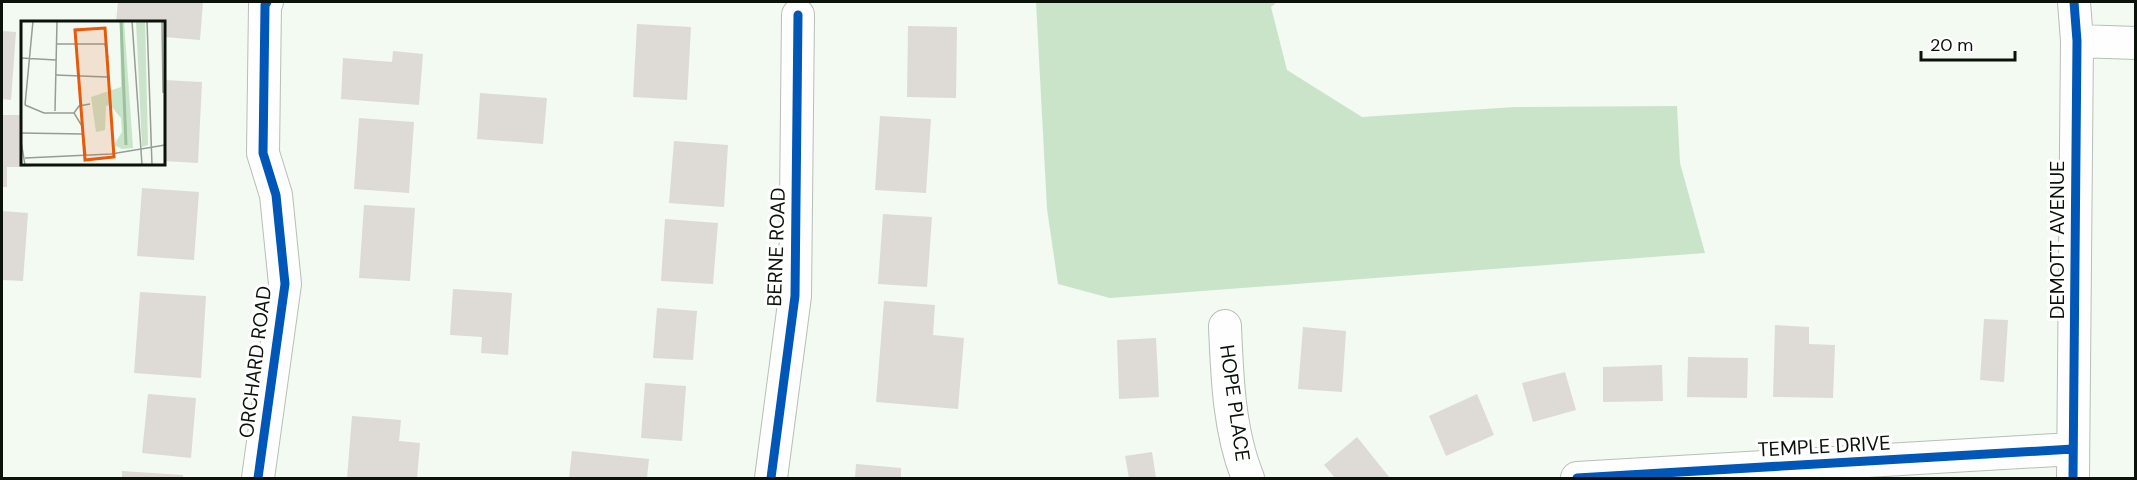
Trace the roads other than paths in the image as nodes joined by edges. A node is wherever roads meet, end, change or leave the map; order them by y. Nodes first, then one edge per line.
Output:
1 (267, 2) edge
2 (2074, 2) edge
3 (798, 15) dead end
4 (2077, 41) junction
5 (2136, 43) edge
6 (1225, 326) dead end
7 (2073, 464) edge
8 (1710, 475) edge
9 (258, 478) edge
10 (771, 478) edge
11 (1248, 478) edge
12 (1577, 478) edge

1 - 9 street, ORCHARD ROAD
2 - 4 street, DEMOTT AVENUE
3 - 10 street, BERNE ROAD
4 - 5 street
4 - 7 street, DEMOTT AVENUE
6 - 11 street, HOPE PLACE
7 - 8 street, TEMPLE DRIVE
8 - 12 street, TEMPLE DRIVE

